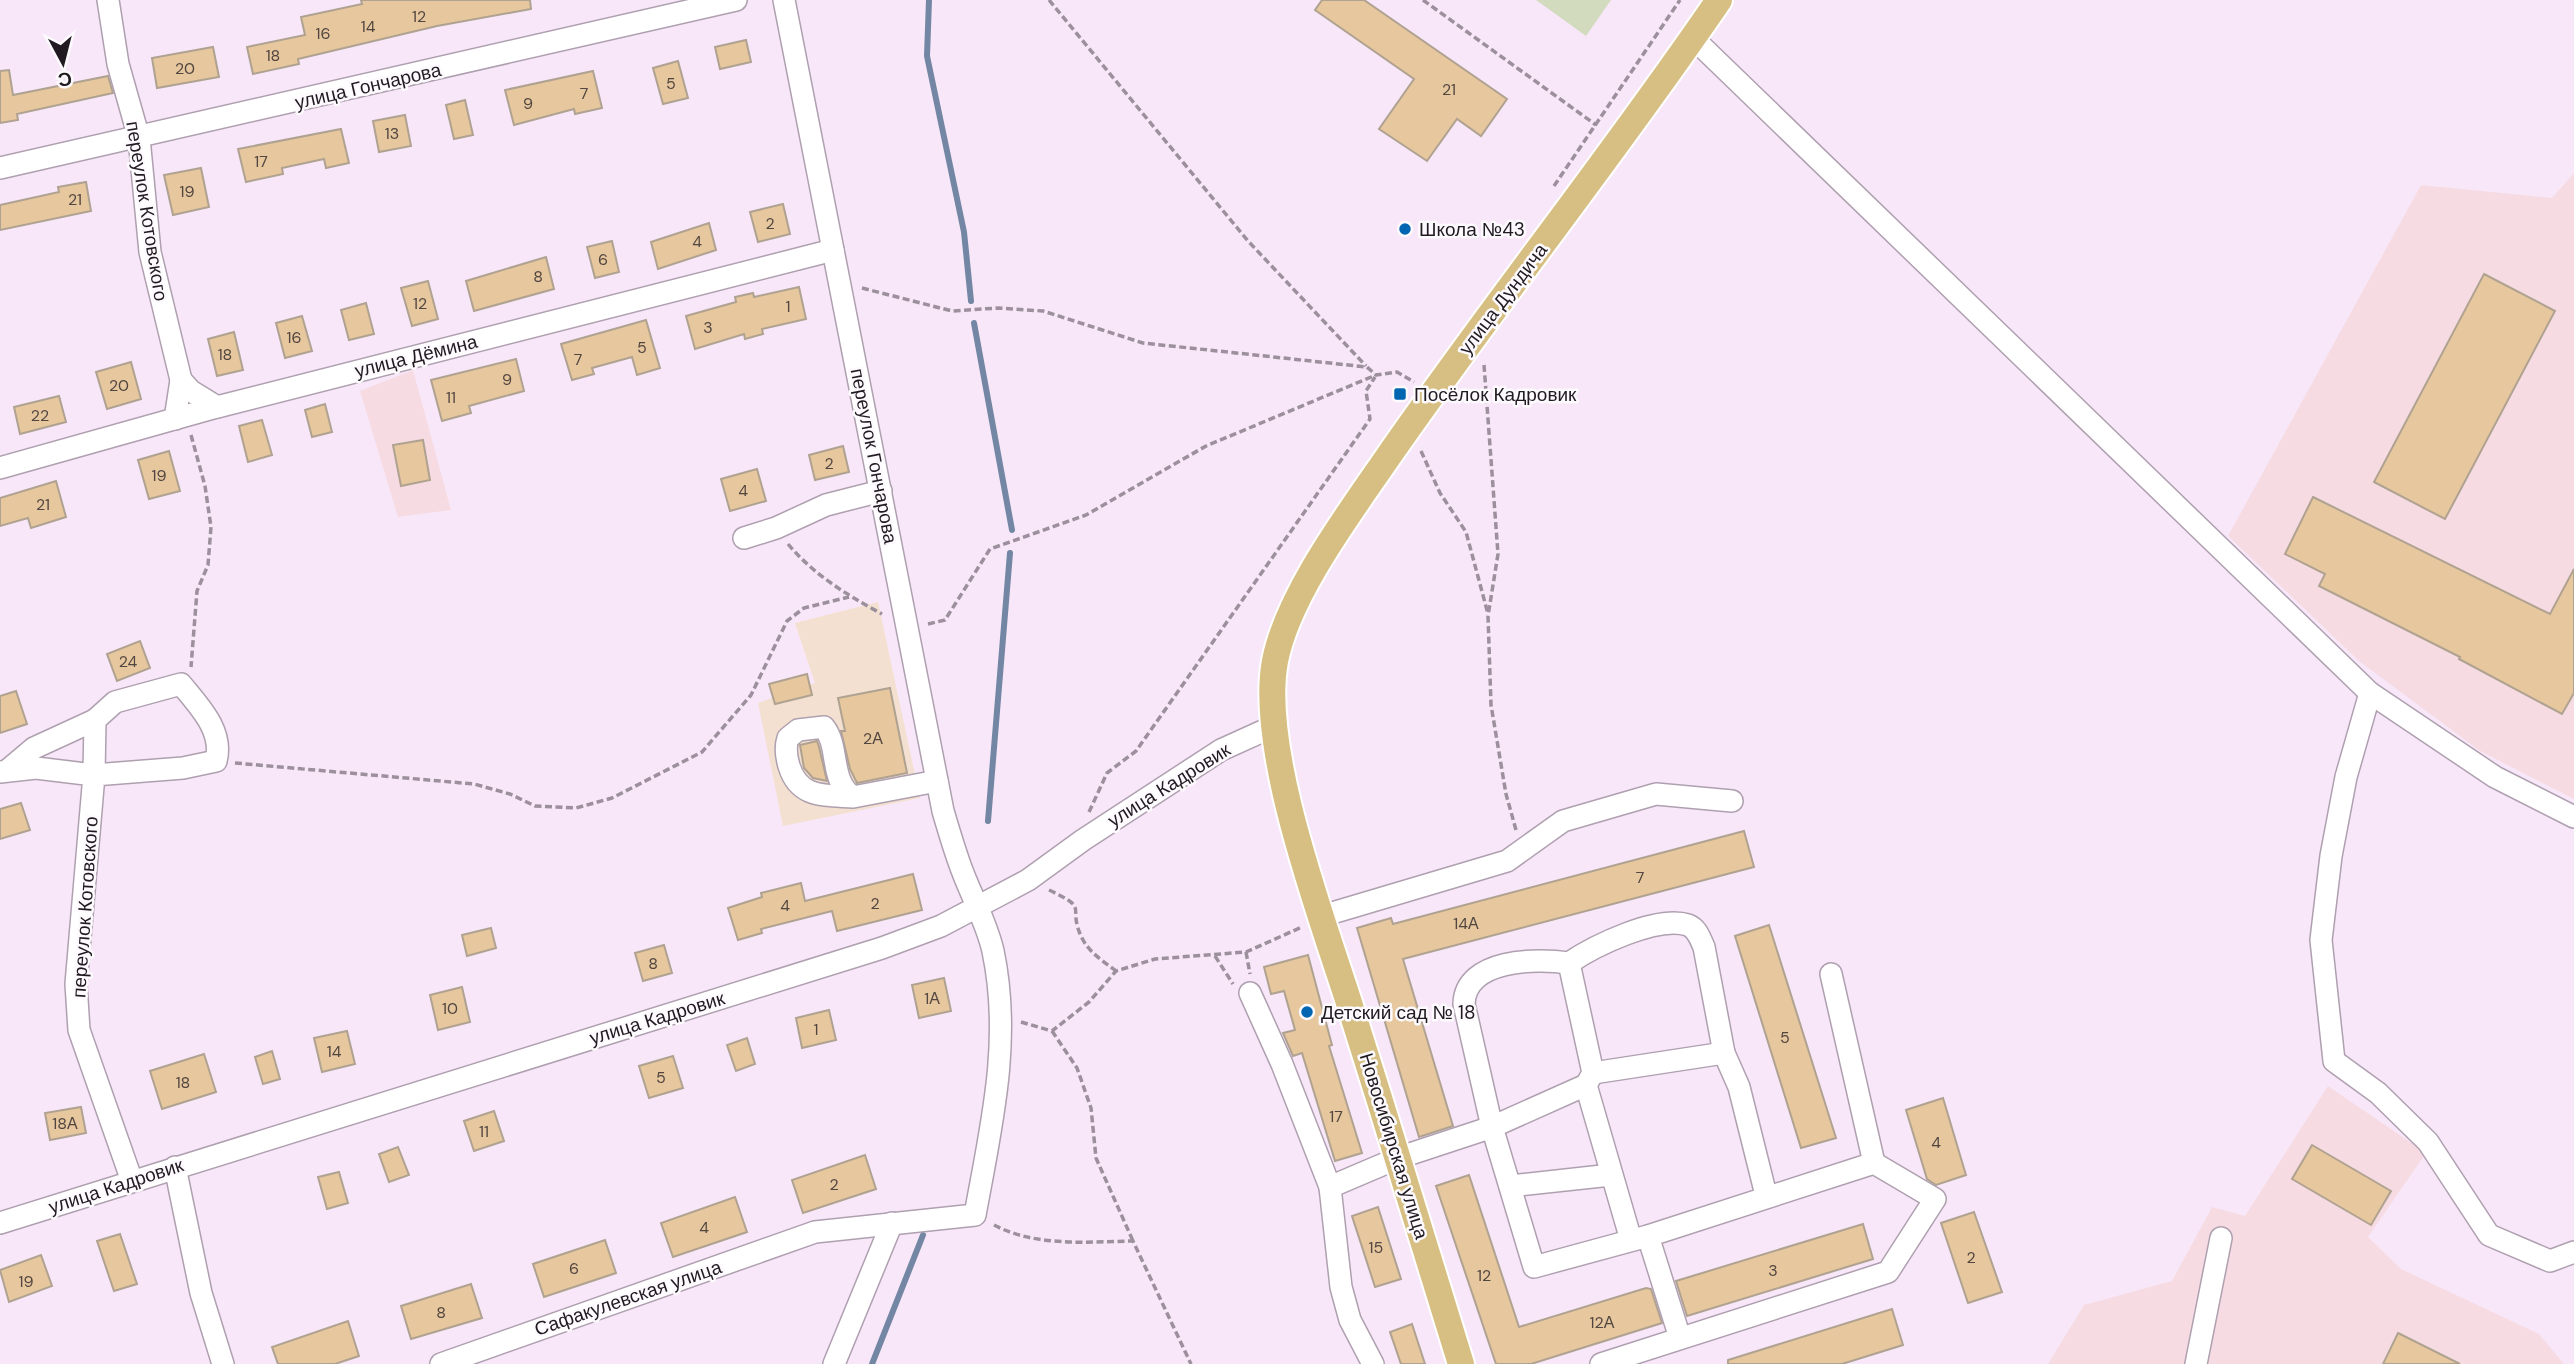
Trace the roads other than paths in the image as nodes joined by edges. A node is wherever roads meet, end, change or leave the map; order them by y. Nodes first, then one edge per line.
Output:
1 (108, 0) edge
2 (736, 0) edge
3 (784, 0) edge
4 (1719, 0) edge
5 (1693, 38) junction
6 (138, 138) junction
7 (0, 168) edge
8 (833, 250) junction
9 (181, 380) junction
10 (217, 407) junction
11 (180, 418) junction
12 (0, 468) edge
13 (881, 491) junction
14 (744, 538) dead end
15 (2370, 693) junction
16 (95, 720) junction
17 (1275, 726) junction
18 (4, 771) edge
19 (94, 775) junction
20 (937, 782) junction
21 (853, 797) dead end
22 (1732, 801) dead end
23 (2574, 817) edge
24 (978, 908) junction
25 (1322, 916) junction
26 (1569, 963) junction
27 (1831, 974) dead end
28 (1250, 993) dead end
29 (1724, 1053) junction
30 (1589, 1079) junction
31 (1492, 1127) junction
32 (1398, 1158) junction
33 (1874, 1163) junction
34 (175, 1167) junction
35 (1611, 1175) junction
36 (132, 1181) junction
37 (1510, 1186) junction
38 (1331, 1187) junction
39 (1766, 1195) junction
40 (975, 1215) joint
41 (0, 1223) edge
42 (892, 1223) junction
43 (1639, 1238) junction
44 (2221, 1238) dead end
45 (2574, 1252) edge
46 (1680, 1338) junction
47 (223, 1364) edge
48 (441, 1364) edge
49 (834, 1364) edge
50 (1373, 1364) edge
51 (1461, 1364) edge
52 (1601, 1364) edge
53 (2196, 1364) edge

1 - 6 street, переулок Котовского
2 - 6 street, улица Гончарова
3 - 8 street, переулок Гончарова
4 - 5 main road, улица Дундича
5 - 15 street
5 - 17 main road, улица Дундича
6 - 7 street, улица Гончарова
6 - 9 street, переулок Котовского
8 - 10 street, улица Дёмина
8 - 13 street, переулок Гончарова
9 - 10 street
9 - 11 street
10 - 11 street, улица Дёмина
11 - 12 street, улица Дёмина
13 - 14 street
13 - 20 street, переулок Гончарова
15 - 23 street
15 - 45 street
16 - 18 street
16 - 19 street, переулок Котовского
16 - 19 street
17 - 24 street, улица Кадровик
17 - 25 main road, Новосибирская улица
18 - 19 street
19 - 36 street, переулок Котовского
20 - 21 street
20 - 24 street, переулок Гончарова
22 - 25 street
24 - 34 street, улица Кадровик
24 - 40 street, переулок Гончарова
25 - 32 main road, Новосибирская улица
26 - 29 street
26 - 30 street
26 - 31 street
27 - 33 street
28 - 38 street
29 - 30 street
29 - 39 street
30 - 31 street
30 - 35 street
31 - 32 street
31 - 37 street
32 - 38 street
32 - 51 main road, Новосибирская улица
33 - 39 street
33 - 46 street
34 - 36 street, улица Кадровик
34 - 47 street
35 - 37 street
35 - 43 street
36 - 41 street, улица Кадровик
37 - 43 street
38 - 50 street
39 - 43 street
40 - 42 street, Сафакулевская улица
42 - 48 street, Сафакулевская улица
42 - 49 street
43 - 46 street
44 - 53 street
46 - 52 street

